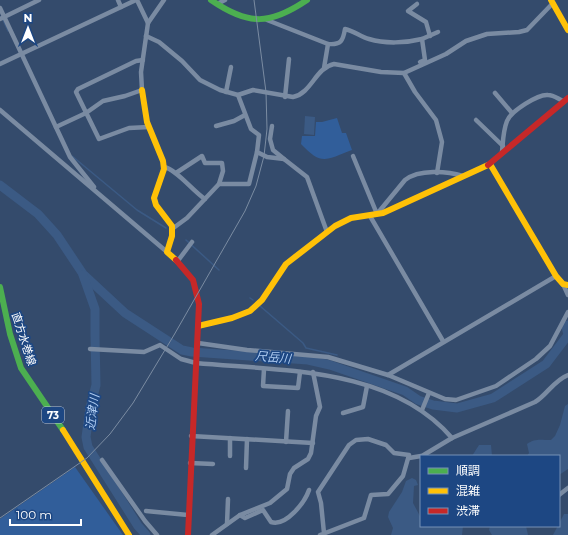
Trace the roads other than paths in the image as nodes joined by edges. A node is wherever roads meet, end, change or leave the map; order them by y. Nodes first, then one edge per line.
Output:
1 (39, 0) edge
2 (118, 0) edge
3 (136, 0) edge
4 (164, 0) edge
5 (211, 0) edge
6 (225, 0) edge
7 (307, 0) edge
8 (552, 2) edge
9 (217, 4) junction
10 (417, 4) dead end
11 (121, 7) junction
12 (0, 8) edge
13 (2, 18) edge
14 (267, 20) junction
15 (148, 23) junction
16 (568, 30) edge
17 (438, 32) dead end
18 (146, 36) junction
19 (430, 36) junction
20 (422, 39) junction
21 (328, 44) junction
22 (20, 54) junction
23 (289, 59) dead end
24 (143, 60) junction
25 (0, 64) edge
26 (231, 67) dead end
27 (324, 68) junction
28 (404, 73) junction
29 (142, 90) junction
30 (226, 92) junction
31 (495, 93) dead end
32 (238, 95) junction
33 (285, 97) junction
34 (565, 99) edge
35 (0, 110) edge
36 (86, 113) junction
37 (512, 113) junction
38 (245, 115) junction
39 (476, 120) dead end
40 (216, 126) dead end
41 (272, 126) dead end
42 (56, 127) junction
43 (149, 127) junction
44 (503, 149) junction
45 (258, 152) junction
46 (353, 156) dead end
47 (284, 159) junction
48 (490, 164) junction
49 (164, 166) junction
50 (437, 173) junction
51 (176, 174) junction
52 (463, 176) junction
53 (219, 184) junction
54 (97, 192) junction
55 (205, 199) junction
56 (377, 214) junction
57 (370, 216) junction
58 (172, 229) junction
59 (327, 232) junction
60 (191, 244) dead end
61 (167, 252) junction
62 (177, 262) junction
63 (556, 276) junction
64 (566, 284) edge
65 (0, 287) edge
66 (568, 295) edge
67 (568, 312) edge
68 (198, 326) junction
69 (443, 341) junction
70 (198, 343) junction
71 (90, 349) dead end
72 (196, 363) junction
73 (264, 369) junction
74 (300, 372) junction
75 (313, 372) junction
76 (388, 375) junction
77 (568, 375) edge
78 (367, 386) junction
79 (429, 394) junction
80 (422, 409) junction
81 (288, 412) dead end
82 (343, 413) dead end
83 (191, 436) junction
84 (230, 438) junction
85 (452, 438) junction
86 (247, 440) junction
87 (286, 442) junction
88 (312, 444) junction
89 (423, 455) edge
90 (230, 456) dead end
91 (420, 456) edge
92 (409, 458) junction
93 (102, 460) dead end
94 (190, 463) junction
95 (213, 464) dead end
96 (246, 468) dead end
97 (568, 488) edge
98 (309, 490) dead end
99 (560, 494) edge
100 (228, 499) dead end
101 (146, 511) dead end
102 (188, 515) junction
103 (240, 515) junction
104 (227, 524) junction
105 (322, 534) edge
106 (129, 535) edge
107 (157, 535) edge
108 (188, 535) edge
109 (212, 535) edge

1 - 13 street
2 - 11 street
3 - 11 street
3 - 15 street
4 - 15 street
5 - 9 main road
6 - 9 street
7 - 14 main road
8 - 16 main road
8 - 28 street
9 - 14 main road
10 - 19 street
11 - 22 street
12 - 13 street
13 - 22 street
14 - 21 street
15 - 18 street
17 - 19 street
18 - 24 street
18 - 30 street
19 - 20 street
20 - 21 street
20 - 28 street
21 - 27 street
22 - 25 street
22 - 42 street
23 - 33 street
24 - 29 street
24 - 36 street
26 - 30 street
27 - 28 street
27 - 33 street
28 - 50 street
29 - 36 street
29 - 43 main road
30 - 32 street
31 - 37 street
32 - 33 street
32 - 38 street
34 - 37 street
34 - 44 main road
35 - 54 street
36 - 42 street
36 - 43 street
37 - 44 street
38 - 40 street
38 - 45 street
39 - 44 street
41 - 47 street
42 - 54 street
43 - 49 main road
44 - 48 main road
45 - 47 street
45 - 53 street
46 - 56 street
47 - 59 street
48 - 52 main road
48 - 63 main road
49 - 51 street
49 - 58 main road
50 - 52 street
50 - 56 street
51 - 53 street
51 - 55 street
52 - 56 main road
53 - 55 street
54 - 61 street
55 - 58 street
56 - 57 main road
57 - 59 main road
57 - 69 street
58 - 61 main road
59 - 68 main road
60 - 62 street
61 - 62 main road
62 - 68 main road
63 - 64 main road
63 - 69 street
64 - 66 street
65 - 106 main road, 直方水巻線 / 73
67 - 79 street
68 - 70 main road
69 - 76 street
70 - 72 main road
70 - 76 street
71 - 72 street
72 - 73 street
72 - 83 main road
73 - 74 street
73 - 74 street
74 - 75 street
75 - 78 street
75 - 88 street
76 - 79 street
77 - 85 street
78 - 80 street
78 - 82 street
79 - 80 street
80 - 85 street
81 - 87 street
83 - 84 street
83 - 94 main road
84 - 86 street
84 - 90 street
85 - 89 street
86 - 87 street
86 - 96 street
87 - 88 street
88 - 103 street
91 - 92 street
92 - 105 street
92 - 105 street
93 - 107 street
94 - 95 street
94 - 102 main road
97 - 99 street
98 - 103 street
100 - 104 street
101 - 102 street
102 - 108 main road
103 - 104 street
104 - 109 street

